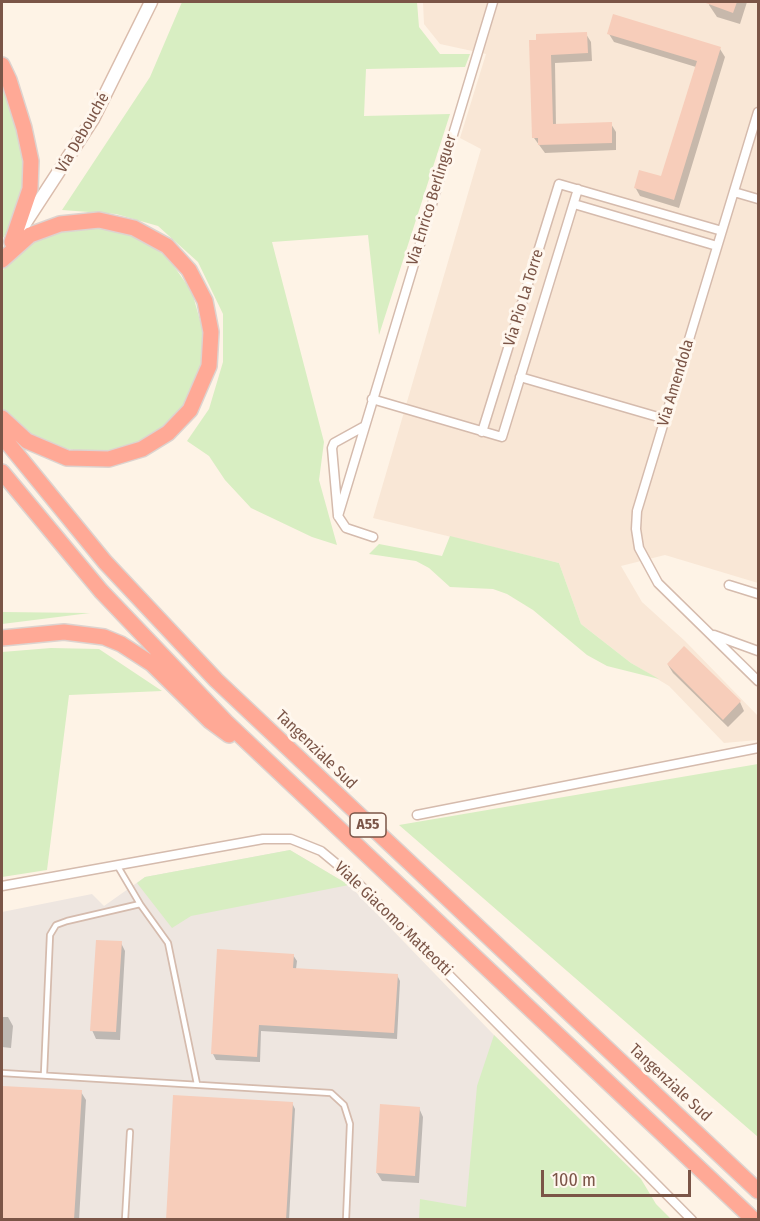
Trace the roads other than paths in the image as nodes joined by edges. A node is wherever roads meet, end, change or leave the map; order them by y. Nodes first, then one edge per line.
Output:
1 (152, 2) edge
2 (493, 2) edge
3 (2, 65) edge
4 (759, 112) edge
5 (578, 189) junction
6 (734, 192) junction
7 (759, 199) edge
8 (574, 204) junction
9 (722, 231) junction
10 (12, 242) junction
11 (717, 246) junction
12 (2, 258) edge
13 (520, 377) junction
14 (372, 399) junction
15 (2, 418) edge
16 (665, 419) junction
17 (363, 427) junction
18 (482, 432) junction
19 (2, 436) edge
20 (334, 470) junction
21 (2, 472) edge
22 (351, 472) junction
23 (338, 516) junction
24 (373, 537) dead end
25 (729, 585) dead end
26 (759, 594) edge
27 (709, 633) junction
28 (2, 638) edge
29 (759, 651) edge
30 (759, 681) edge
31 (759, 748) edge
32 (271, 765) junction
33 (417, 815) dead end
34 (117, 865) junction
35 (2, 885) edge
36 (140, 904) junction
37 (2, 1073) edge
38 (44, 1074) junction
39 (197, 1084) junction
40 (130, 1132) dead end
41 (759, 1191) edge
42 (125, 1220) edge
43 (346, 1220) edge
44 (692, 1220) edge
45 (754, 1220) edge

1 - 10 main road, Via Debouché
2 - 14 street, Via Enrico Berlinguer
3 - 10 highway
4 - 6 street, Via Amendola
5 - 8 street, Via Pio La Torre
5 - 9 street, Via Pio La Torre
5 - 18 street, Via Pio La Torre
6 - 7 street
6 - 9 street, Via Amendola
8 - 11 street
8 - 13 street, Via Pio La Torre
9 - 11 street, Via Amendola
10 - 12 main road, Via Debouché
11 - 16 street, Via Amendola
12 - 15 highway
13 - 16 street
13 - 18 street, Via Pio La Torre
14 - 17 street, Via Enrico Berlinguer
14 - 18 street
16 - 27 street, Via Amendola
17 - 20 street
17 - 22 street, Via Enrico Berlinguer
19 - 41 highway, Tangenziale Sud / A55
20 - 22 street
20 - 23 street
21 - 32 highway, A55
22 - 23 street, Via Enrico Berlinguer
23 - 24 street
25 - 26 street
27 - 29 street, Via Amendola
27 - 30 street, Via Amendola
28 - 32 highway
31 - 33 street
32 - 45 highway, A55
34 - 35 street, Viale Giacomo Matteotti
34 - 36 lane
34 - 44 street, Viale Giacomo Matteotti
36 - 38 lane
36 - 39 lane
37 - 38 lane
38 - 39 lane
39 - 43 lane
40 - 42 lane

